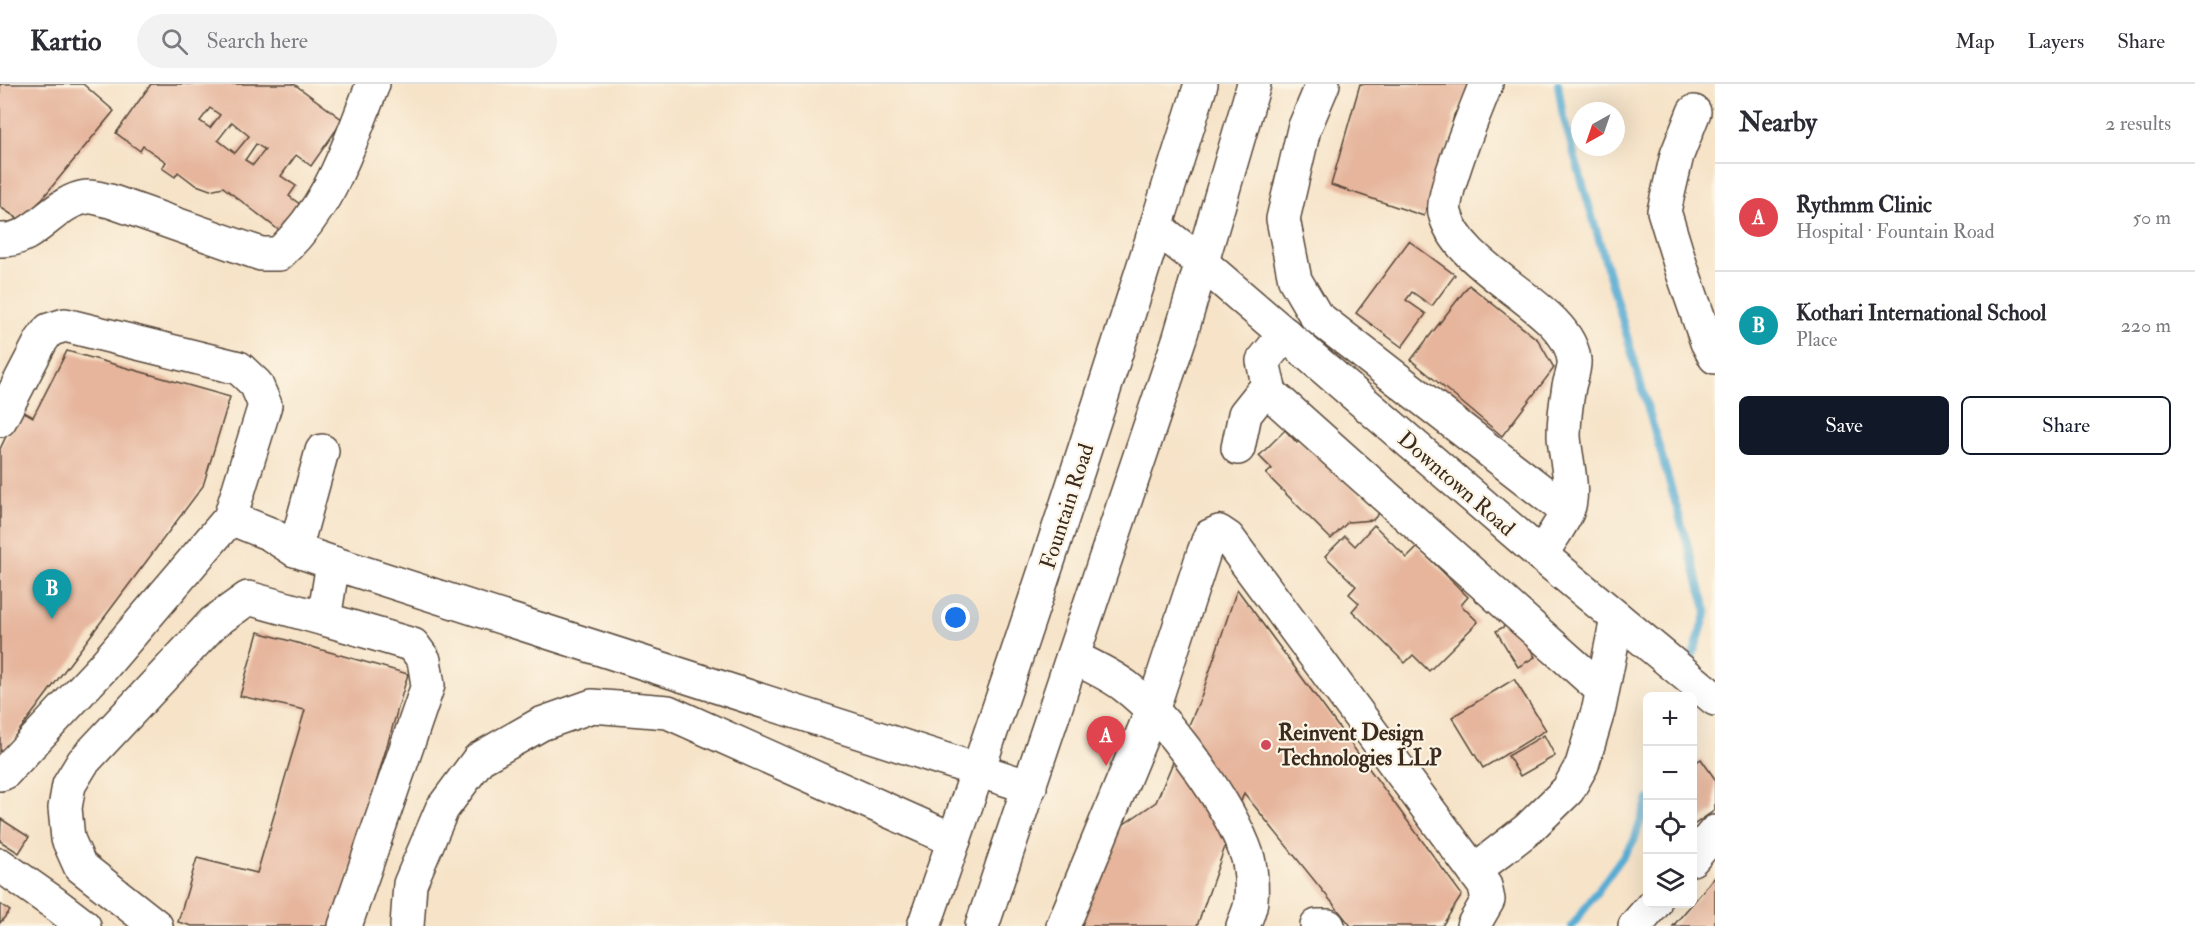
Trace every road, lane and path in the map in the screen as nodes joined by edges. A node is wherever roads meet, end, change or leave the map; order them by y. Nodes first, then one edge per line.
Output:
1 (373, 84) edge
2 (1201, 84) edge
3 (1254, 84) edge
4 (1323, 84) edge
5 (1486, 84) edge
6 (1694, 112) dead end
7 (1156, 227) junction
8 (0, 240) edge
9 (1202, 263) junction
10 (1285, 334) junction
11 (1715, 357) edge
12 (1270, 393) junction
13 (0, 420) edge
14 (1238, 448) dead end
15 (322, 451) dead end
16 (1567, 511) junction
17 (230, 518) junction
18 (295, 550) junction
19 (1541, 555) junction
20 (333, 563) junction
21 (1617, 618) junction
22 (324, 619) junction
23 (1073, 657) junction
24 (1601, 689) junction
25 (1715, 699) edge
26 (1152, 711) junction
27 (978, 772) junction
28 (0, 774) edge
29 (1030, 787) junction
30 (1715, 832) edge
31 (954, 840) junction
32 (1696, 854) edge
33 (0, 866) edge
34 (80, 866) junction
35 (1474, 871) junction
36 (54, 903) junction
37 (1650, 908) edge
38 (84, 926) edge
39 (156, 926) edge
40 (345, 926) edge
41 (406, 926) edge
42 (924, 926) edge
43 (982, 926) edge
44 (1063, 926) edge
45 (1243, 926) edge
46 (1317, 926) edge
47 (1328, 926) edge
48 (1473, 926) edge
49 (1635, 926) edge

1 - 8 street
2 - 7 street, Fountain Road
3 - 9 street
4 - 16 street
5 - 16 street
6 - 11 street
7 - 9 street, Downtown Road
7 - 27 street, Fountain Road
9 - 10 street, Downtown Road
9 - 23 street
10 - 12 street
10 - 19 street, Downtown Road
12 - 14 street
12 - 24 street
13 - 17 street
15 - 18 street
16 - 19 street
17 - 18 street
17 - 28 street
18 - 20 street
19 - 21 street, Downtown Road
20 - 22 street
20 - 27 street
21 - 24 street
21 - 25 street, Downtown Road
22 - 34 street
22 - 40 street
23 - 26 street
23 - 29 street
24 - 35 street
26 - 35 street
26 - 44 street
26 - 45 street
27 - 29 street
27 - 31 street, Fountain Road
29 - 43 street
30 - 32 street
31 - 41 street
31 - 42 street, Fountain Road
33 - 36 street
34 - 36 street
34 - 39 street
35 - 48 street
36 - 38 street
37 - 49 street
46 - 47 street

